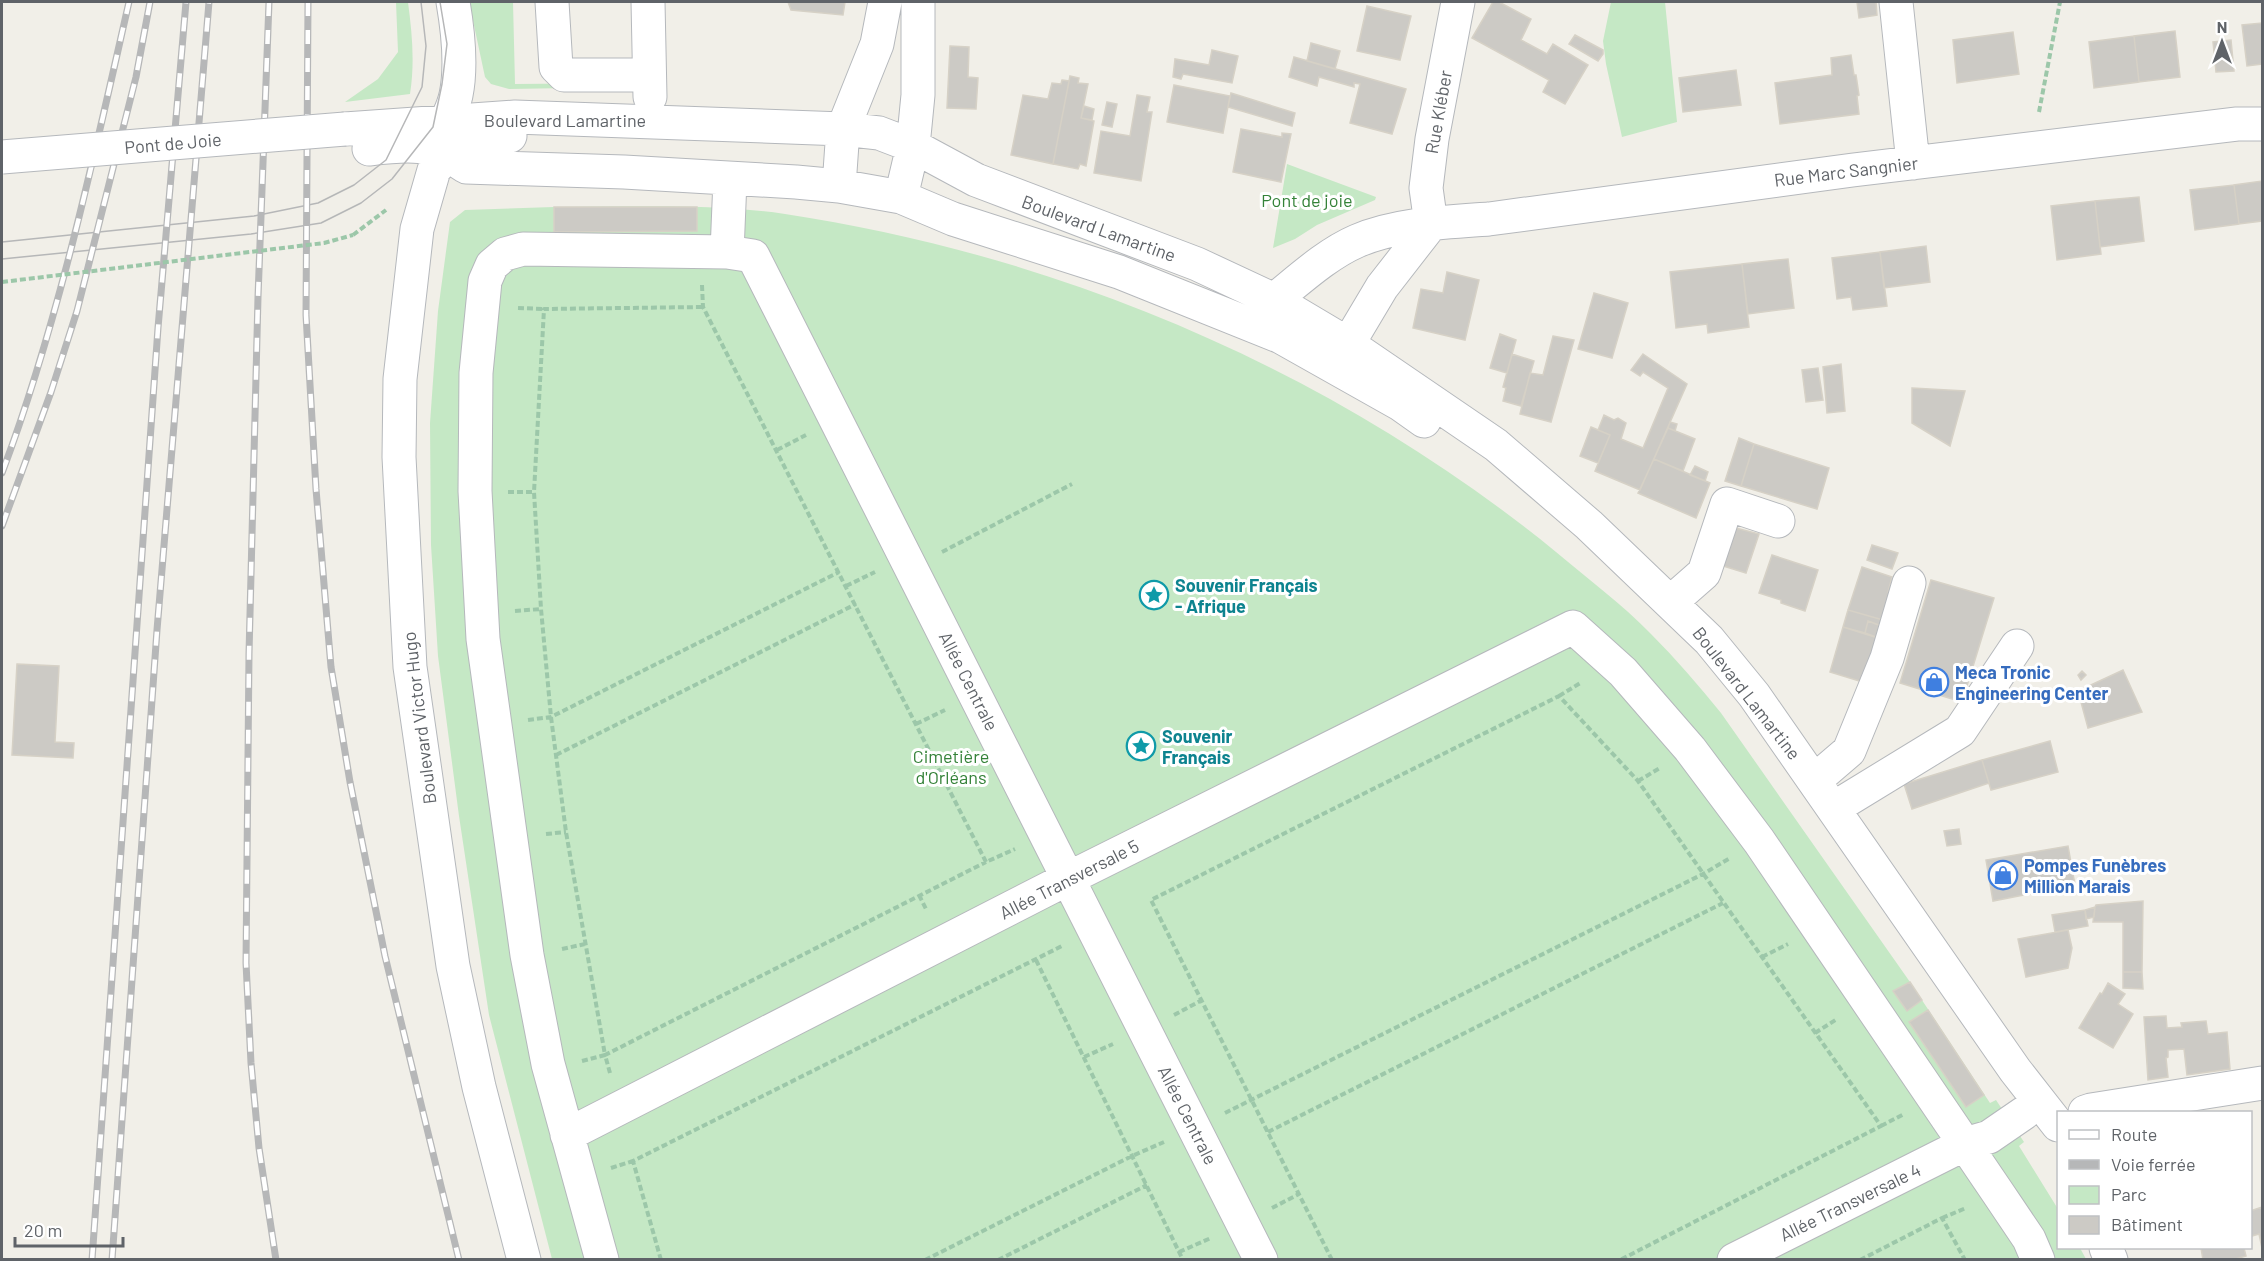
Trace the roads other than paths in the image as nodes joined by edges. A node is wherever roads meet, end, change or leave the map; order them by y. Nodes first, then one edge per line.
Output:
1 (453, 2) edge
2 (552, 2) edge
3 (648, 2) edge
4 (885, 2) edge
5 (918, 2) edge
6 (1458, 2) edge
7 (1896, 2) edge
8 (649, 75) junction
9 (651, 120) junction
10 (2262, 124) edge
11 (784, 128) junction
12 (843, 129) junction
13 (443, 138) junction
14 (345, 140) junction
15 (913, 146) junction
16 (2, 157) edge
17 (1913, 163) junction
18 (2, 178) edge
19 (730, 180) junction
20 (839, 186) junction
21 (901, 197) junction
22 (1431, 224) junction
23 (713, 252) junction
24 (1274, 300) junction
25 (1281, 337) junction
26 (1348, 344) junction
27 (1778, 521) dead end
28 (1909, 583) dead end
29 (1671, 602) junction
30 (2018, 646) dead end
31 (1815, 781) junction
32 (1834, 808) junction
33 (1069, 878) junction
34 (2262, 1083) edge
35 (2089, 1111) edge
36 (2024, 1113) dead end
37 (2057, 1124) edge
38 (567, 1135) junction
39 (2057, 1143) edge
40 (1965, 1144) junction
41 (524, 1260) edge
42 (602, 1260) edge
43 (1261, 1260) edge
44 (1734, 1260) edge
45 (2038, 1260) edge

1 - 13 street, Boulevard Victor Hugo
2 - 8 street
3 - 8 street
4 - 12 street
5 - 15 street
6 - 22 street, Rue Kléber
7 - 17 street
8 - 9 street
9 - 11 street, Boulevard Lamartine
9 - 13 street, Boulevard Lamartine
10 - 17 street, Rue Marc Sangnier
11 - 12 street, Boulevard Lamartine
11 - 13 street, Boulevard Lamartine
12 - 15 street, Boulevard Lamartine
12 - 20 street
13 - 14 street, Boulevard Lamartine
13 - 19 street, Boulevard Lamartine
13 - 41 street, Boulevard Victor Hugo
14 - 16 street, Pont de Joie, bridge
14 - 18 street, Pont de Joie
15 - 21 street
15 - 24 street, Boulevard Lamartine
17 - 22 street, Rue Marc Sangnier
19 - 20 street, Boulevard Lamartine
19 - 23 street
20 - 21 street, Boulevard Lamartine
21 - 25 street, Boulevard Lamartine
22 - 24 street, Rue Marc Sangnier
22 - 26 street
23 - 33 street, Allée Centrale
23 - 38 street
24 - 26 street, Boulevard Lamartine
25 - 26 street, Boulevard Lamartine
25 - 39 street
26 - 29 street, Boulevard Lamartine
27 - 29 street
28 - 31 street
29 - 31 street, Boulevard Lamartine
30 - 32 street
31 - 32 street, Boulevard Lamartine
32 - 37 street, Boulevard Lamartine
33 - 38 street, Allée Transversale 5
33 - 40 street, Allée Transversale 5
33 - 43 street, Allée Centrale
34 - 35 street
36 - 40 street, Allée Transversale 4
38 - 42 street
40 - 44 street, Allée Transversale 4
40 - 45 street

